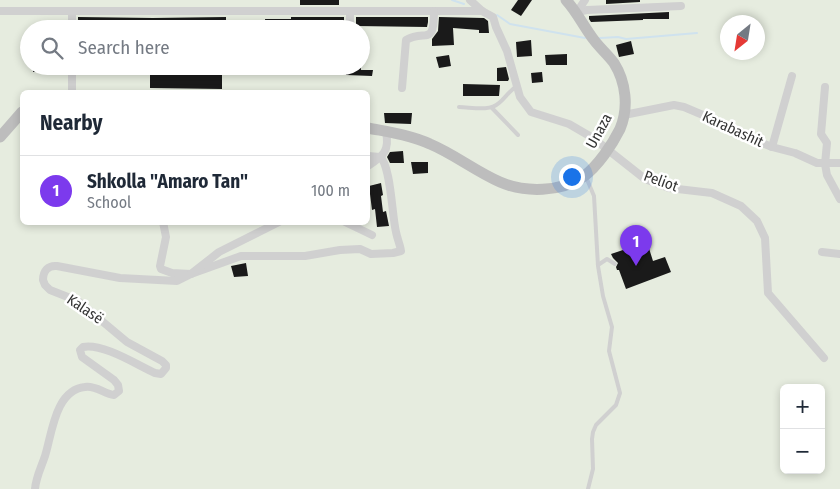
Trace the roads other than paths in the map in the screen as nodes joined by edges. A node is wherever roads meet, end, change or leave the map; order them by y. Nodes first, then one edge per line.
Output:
1 (470, 0) edge
2 (566, 0) edge
3 (585, 0) edge
4 (681, 6) dead end
5 (0, 11) edge
6 (350, 11) junction
7 (434, 11) junction
8 (482, 11) junction
9 (72, 12) junction
10 (577, 12) junction
11 (72, 20) edge
12 (350, 20) edge
13 (72, 75) edge
14 (792, 76) dead end
15 (517, 86) junction
16 (825, 87) dead end
17 (402, 88) dead end
18 (72, 90) edge
19 (459, 107) dead end
20 (492, 108) junction
21 (20, 114) edge
22 (624, 115) junction
23 (370, 128) edge
24 (386, 132) junction
25 (518, 135) dead end
26 (0, 137) edge
27 (772, 147) junction
28 (607, 150) junction
29 (370, 156) edge
30 (380, 157) junction
31 (370, 164) edge
32 (825, 164) junction
33 (839, 164) edge
34 (586, 175) junction
35 (840, 199) edge
36 (164, 225) edge
37 (273, 225) edge
38 (350, 225) edge
39 (372, 235) dead end
40 (822, 252) dead end
41 (840, 254) edge
42 (615, 264) dead end
43 (598, 266) junction
44 (192, 274) junction
45 (824, 358) dead end
46 (34, 489) edge
47 (588, 489) edge

1 - 8 street, Peliot
2 - 10 main road, Unaza
3 - 10 street
4 - 10 street
5 - 9 street
6 - 7 street
6 - 9 street
6 - 12 street
7 - 8 street
7 - 17 street
8 - 15 street, Peliot
9 - 11 street
10 - 22 main road, Unaza
13 - 18 street
14 - 27 street
15 - 20 lane
15 - 28 street, Peliot
16 - 32 street
19 - 20 lane
20 - 25 lane
21 - 26 main road
22 - 27 street, Karabashit
22 - 28 main road, Unaza
23 - 24 main road, Unaza
24 - 30 street
24 - 34 main road, Unaza
27 - 32 street, Karabashit
28 - 34 main road, Unaza
28 - 45 street, Peliot
29 - 30 street
30 - 31 street
30 - 44 street
32 - 33 street, Karabashit
32 - 35 street
34 - 43 lane
36 - 44 street
37 - 44 street, Kalasë
38 - 39 street
40 - 41 street
42 - 43 lane
43 - 47 lane
44 - 46 street, Kalasë

